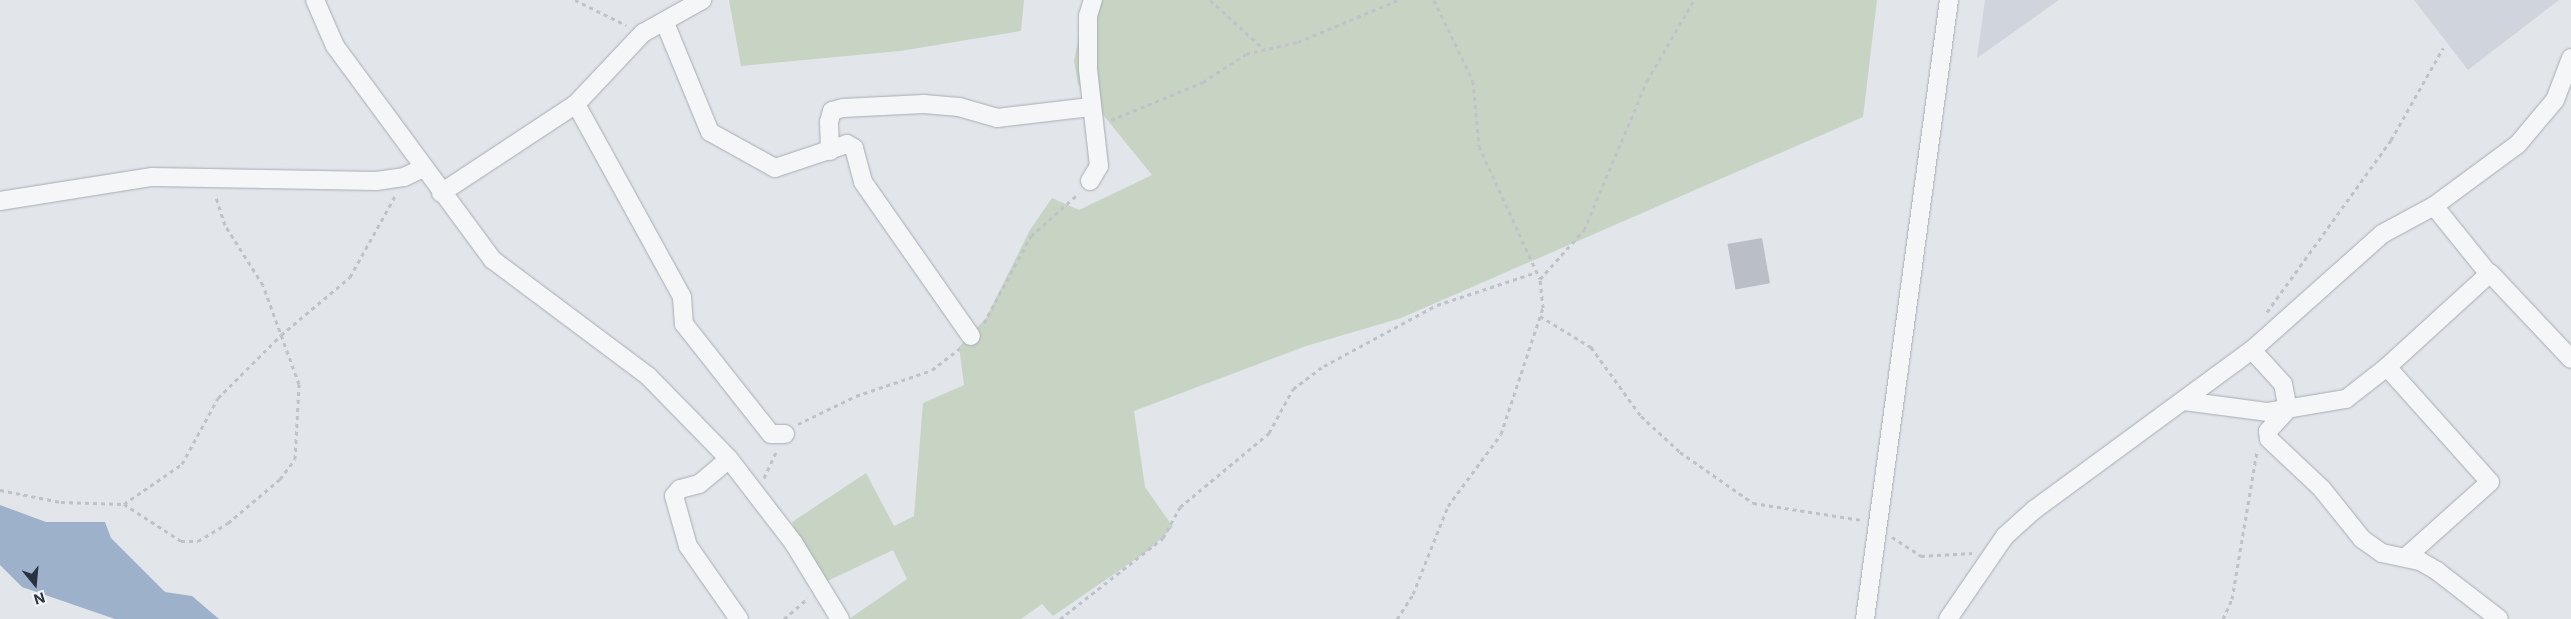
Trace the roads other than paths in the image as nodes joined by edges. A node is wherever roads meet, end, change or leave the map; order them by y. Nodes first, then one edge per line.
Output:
1 (315, 0) edge
2 (702, 0) edge
3 (1093, 0) edge
4 (1949, 0) edge
5 (664, 23) junction
6 (2571, 58) edge
7 (2563, 98) edge
8 (576, 104) junction
9 (1090, 107) junction
10 (830, 151) junction
11 (423, 168) junction
12 (1090, 181) road end
13 (440, 193) junction
14 (0, 201) edge
15 (2434, 206) junction
16 (2488, 273) junction
17 (971, 336) road end
18 (2564, 339) edge
19 (2252, 350) junction
20 (2571, 359) edge
21 (2387, 367) junction
22 (2184, 401) junction
23 (2288, 409) junction
24 (785, 434) road end
25 (729, 459) junction
26 (2406, 557) junction
27 (740, 619) edge
28 (840, 619) edge
29 (1865, 619) edge
30 (1948, 619) edge
31 (2499, 619) edge

1 - 11 street
2 - 5 street
3 - 9 street
4 - 29 street
5 - 8 street
5 - 10 street
6 - 7 street
7 - 15 street
8 - 13 street
8 - 24 street
9 - 10 street
9 - 12 street
10 - 17 street
11 - 13 street
11 - 14 street
13 - 25 street
15 - 16 street
15 - 19 street
16 - 18 street
16 - 21 street
18 - 20 street
19 - 22 street
19 - 23 street
21 - 23 street
21 - 26 street
22 - 23 street
22 - 30 street
23 - 26 street
25 - 27 street
25 - 28 street
26 - 31 street

